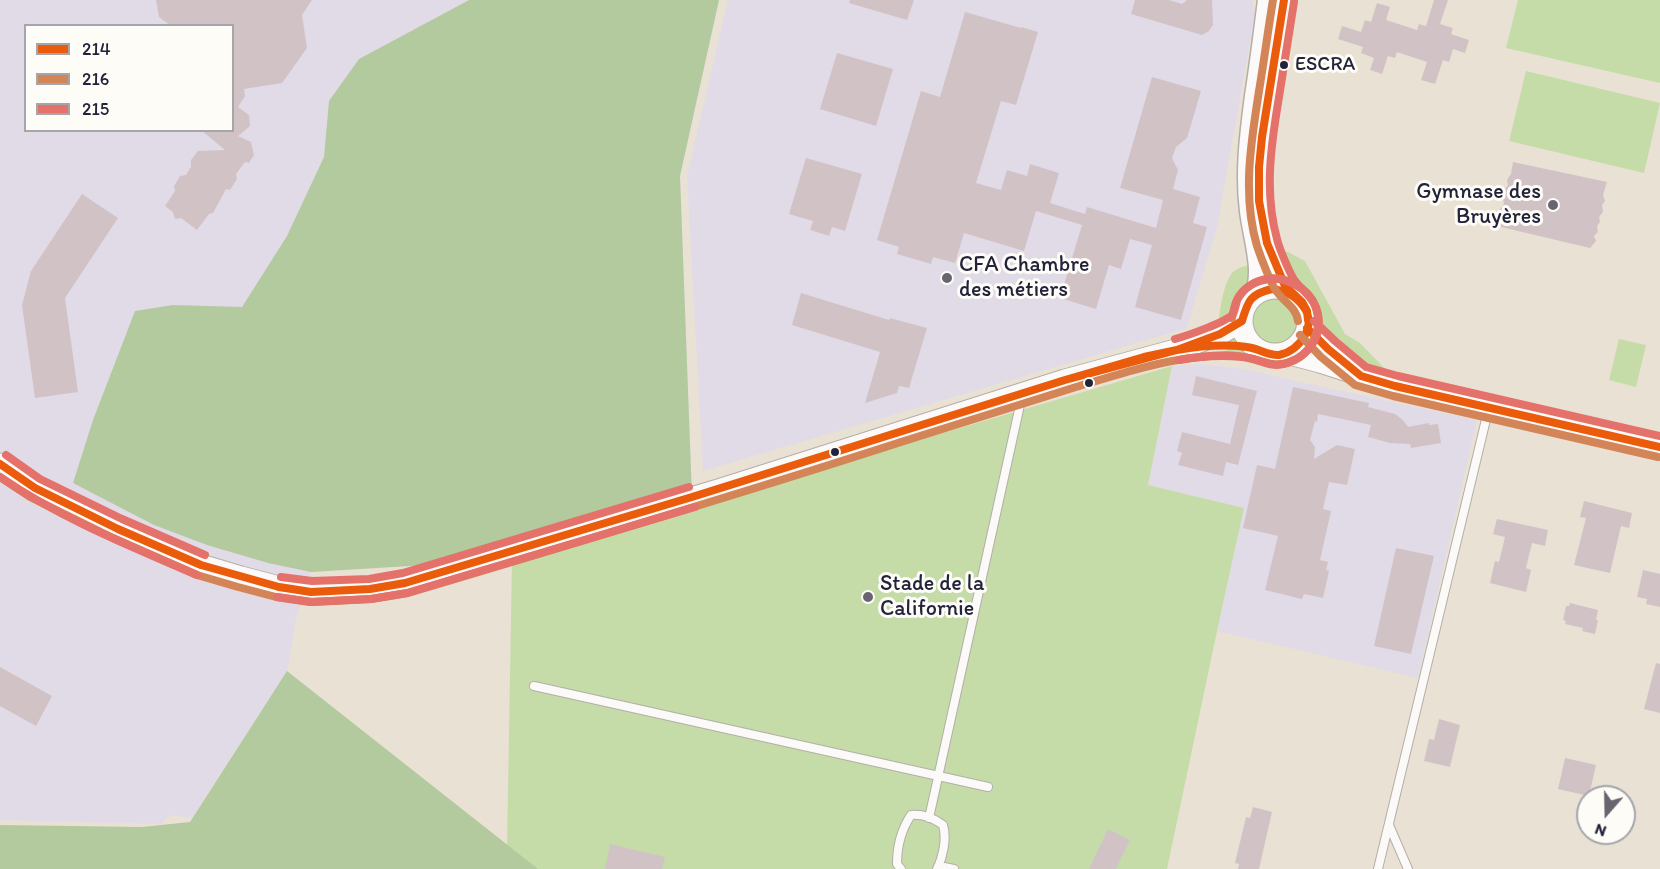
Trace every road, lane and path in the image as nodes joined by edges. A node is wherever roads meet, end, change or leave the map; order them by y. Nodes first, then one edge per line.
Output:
1 (1266, 0) edge
2 (1284, 0) edge
3 (1290, 292) junction
4 (1252, 297) junction
5 (1242, 321) junction
6 (1307, 328) junction
7 (1183, 348) junction
8 (1254, 348) junction
9 (1286, 353) junction
10 (1361, 376) junction
11 (1023, 393) junction
12 (1489, 407) junction
13 (1660, 447) edge
14 (0, 464) edge
15 (534, 686) dead end
16 (938, 777) junction
17 (988, 788) dead end
18 (929, 818) junction
19 (1389, 825) junction
20 (938, 867) edge
21 (901, 869) edge
22 (954, 869) edge
23 (1378, 869) edge
24 (1408, 869) edge

1 - 4 street
2 - 3 street
3 - 4 street
3 - 6 street
4 - 5 street
5 - 7 street
5 - 8 street
6 - 9 street
6 - 10 street
7 - 8 street
7 - 11 street
8 - 9 street
9 - 10 street
10 - 12 street
11 - 14 street
11 - 16 lane
12 - 13 street
12 - 19 lane
15 - 16 lane
16 - 17 lane
16 - 18 lane
18 - 20 lane
18 - 21 lane
19 - 23 lane
19 - 24 lane
20 - 22 lane

